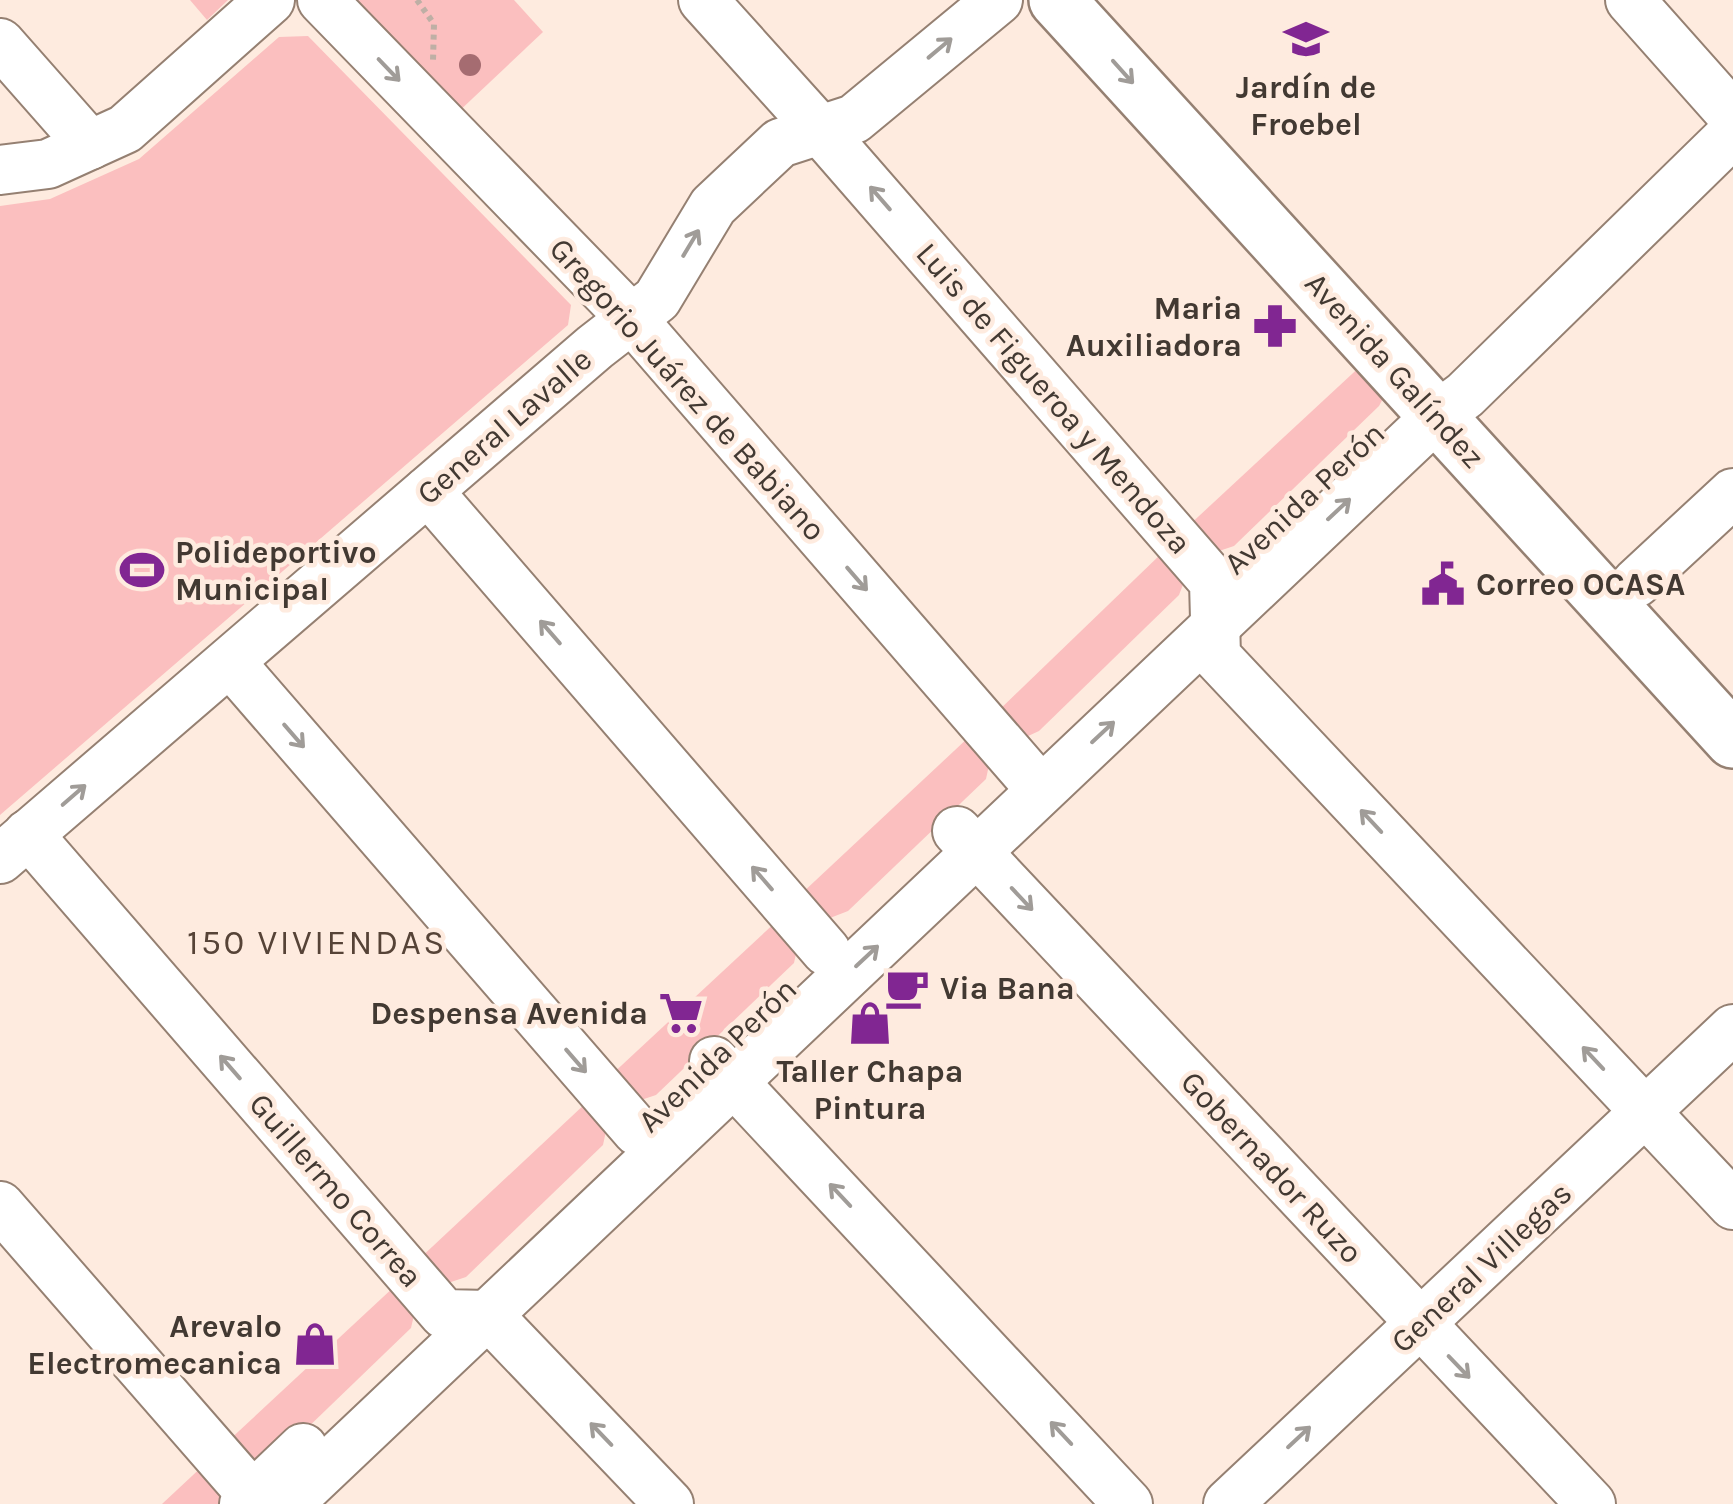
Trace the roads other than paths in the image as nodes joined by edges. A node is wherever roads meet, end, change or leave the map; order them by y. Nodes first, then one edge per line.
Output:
1 (270, 0) edge
2 (322, 0) edge
3 (702, 0) edge
4 (998, 0) edge
5 (1057, 0) edge
6 (1106, 0) edge
7 (1630, 0) edge
8 (0, 43) edge
9 (1733, 116) edge
10 (821, 131) junction
11 (1733, 133) edge
12 (90, 145) junction
13 (0, 170) edge
14 (632, 320) junction
15 (1439, 401) junction
16 (428, 491) junction
17 (1733, 494) edge
18 (1636, 583) junction
19 (1215, 604) junction
20 (230, 662) junction
21 (1733, 690) edge
22 (1733, 740) edge
23 (1031, 779) junction
24 (966, 840) junction
25 (14, 846) edge
26 (826, 952) junction
27 (1733, 1029) edge
28 (723, 1070) junction
29 (1645, 1113) junction
30 (637, 1131) junction
31 (1733, 1205) edge
32 (0, 1206) edge
33 (466, 1315) junction
34 (1419, 1325) junction
35 (261, 1502) edge
36 (668, 1504) edge
37 (1128, 1504) edge
38 (1228, 1504) edge
39 (1591, 1504) edge

1 - 12 street
2 -> 14 street, Gregorio Juárez de Babiano
3 - 10 street, Luis de Figueroa y Mendoza
10 -> 4 street, General Lavalle
5 -> 15 main road, Avenida Galíndez
6 - 15 main road, Avenida Galíndez
7 - 9 street
8 - 12 street
14 -> 10 street, General Lavalle
19 -> 10 street, Luis de Figueroa y Mendoza
11 - 15 street, Avenida Perón
12 - 13 street
14 - 16 street, General Lavalle
14 -> 23 street, Gregorio Juárez de Babiano
15 - 18 main road, Avenida Galíndez
15 - 19 street, Avenida Perón
15 - 22 main road, Avenida Galíndez
16 - 20 street, General Lavalle
26 -> 16 street
17 - 18 street
18 - 21 main road, Avenida Galíndez
19 - 23 street, Avenida Perón
29 -> 19 street, Luis de Figueroa y Mendoza
25 -> 20 street, General Lavalle
20 -> 30 street
23 - 24 street, Avenida Perón
24 - 26 street, Avenida Perón
28 -> 24 street, Avenida Perón
24 -> 34 street, Gobernador Ruzo
33 -> 25 street, Guillermo Correa
26 - 28 street, Avenida Perón
27 - 29 street, General Villegas
28 - 30 street, Avenida Perón
28 - 33 street, Avenida Perón
37 -> 28 street
29 - 31 street, Luis de Figueroa y Mendoza
29 - 34 street, General Villegas
30 - 33 street, Avenida Perón
32 - 35 street
33 - 35 street, Avenida Perón
36 -> 33 street, Guillermo Correa
38 -> 34 street, General Villegas
34 -> 39 street, Gobernador Ruzo

